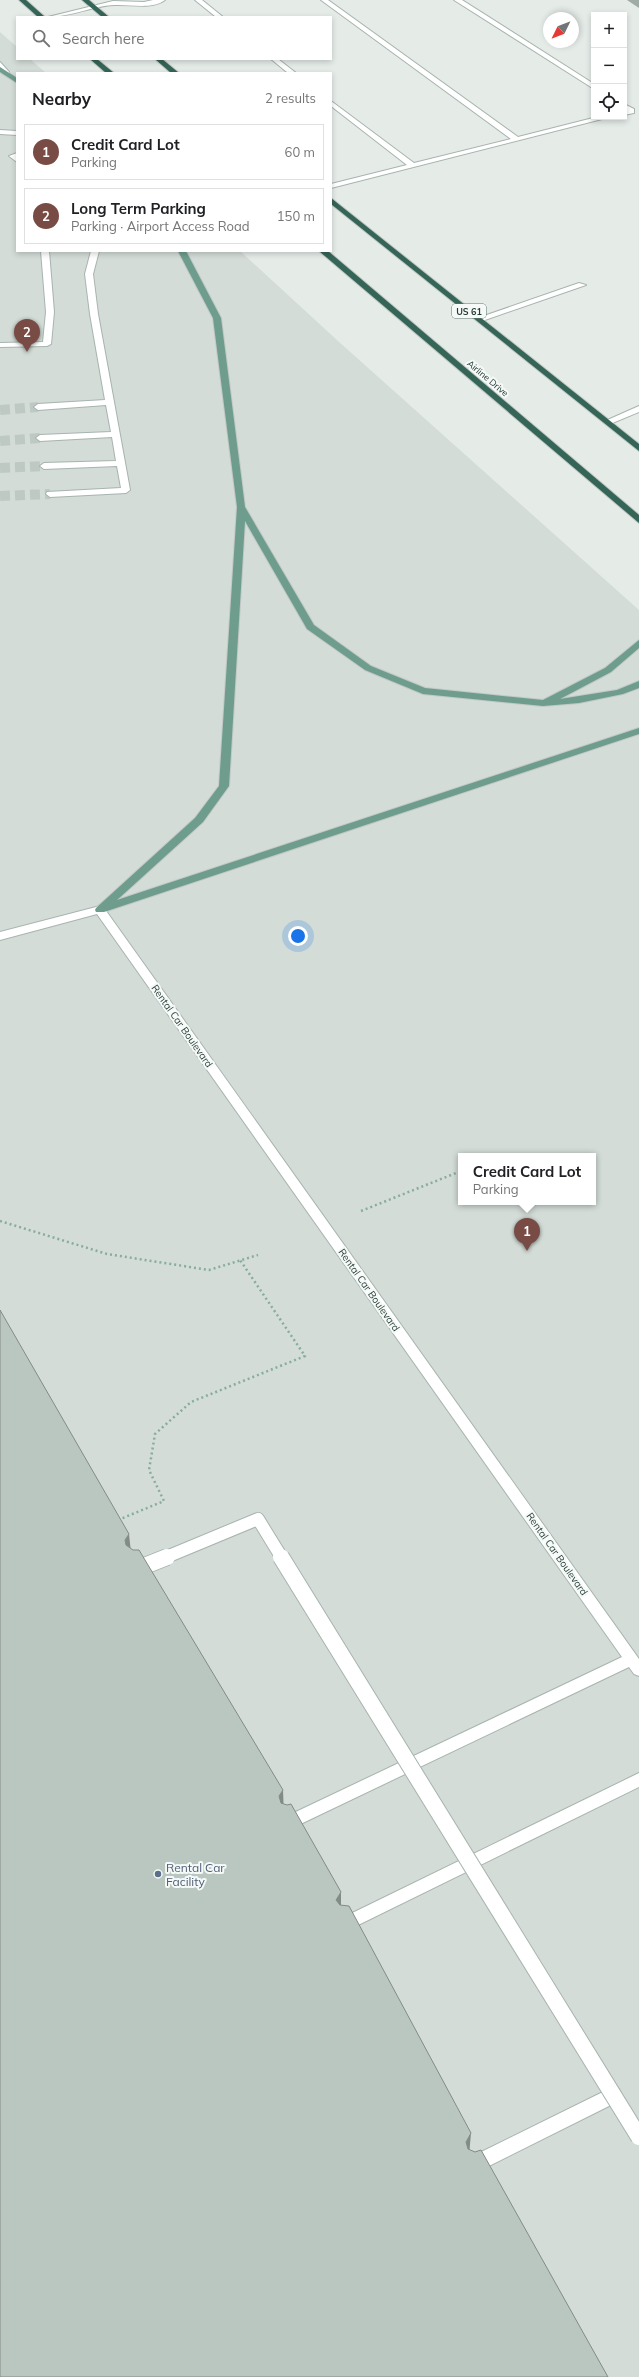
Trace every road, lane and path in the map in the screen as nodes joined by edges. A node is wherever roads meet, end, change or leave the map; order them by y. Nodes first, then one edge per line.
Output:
1 (22, 0) edge
2 (85, 0) edge
3 (162, 0) edge
4 (198, 0) edge
5 (324, 0) edge
6 (457, 0) edge
7 (116, 1) edge
8 (94, 7) junction
9 (41, 16) edge
10 (55, 16) edge
11 (105, 16) edge
12 (219, 16) edge
13 (94, 60) edge
14 (159, 60) edge
15 (275, 60) edge
16 (0, 64) edge
17 (0, 69) edge
18 (109, 72) edge
19 (174, 72) edge
20 (291, 72) edge
21 (7, 73) junction
22 (16, 80) edge
23 (591, 85) edge
24 (332, 104) edge
25 (639, 108) edge
26 (628, 112) edge
27 (594, 120) edge
28 (0, 132) edge
29 (16, 133) edge
30 (516, 139) junction
31 (412, 165) junction
32 (332, 186) edge
33 (332, 201) edge
34 (45, 252) edge
35 (95, 252) edge
36 (183, 252) edge
37 (324, 252) edge
38 (582, 285) dead end
39 (479, 319) junction
40 (0, 345) edge
41 (111, 402) junction
42 (38, 407) tunnel mouth
43 (639, 409) edge
44 (607, 422) junction
45 (116, 434) junction
46 (40, 438) tunnel mouth
47 (639, 448) edge
48 (121, 463) junction
49 (44, 466) tunnel mouth
50 (50, 494) tunnel mouth
51 (241, 507) junction
52 (639, 520) edge
53 (639, 643) edge
54 (639, 684) edge
55 (543, 703) junction
56 (639, 731) edge
57 (100, 910) junction
58 (0, 936) edge
59 (458, 1172) edge
60 (355, 1214) dead end
61 (0, 1221) edge
62 (258, 1255) dead end
63 (240, 1260) junction
64 (116, 1521) edge
65 (137, 1569) edge
66 (635, 1665) edge
67 (639, 1780) edge
68 (288, 1823) edge
69 (345, 1924) edge
70 (613, 2095) junction
71 (639, 2137) edge
72 (474, 2165) edge

1 - 9 highway
2 - 8 highway
3 - 7 street
4 - 12 street
5 - 30 street
6 - 23 street
7 - 8 street
8 - 10 street
8 - 11 highway
13 - 18 highway
14 - 19 highway
15 - 20 street
16 - 21 street
17 - 21 main road
21 - 22 main road
24 - 31 street
25 - 26 street
27 - 30 street
28 - 29 street
30 - 31 street
31 - 32 street
33 - 39 highway, US 61
34 - 40 street
35 - 41 street
36 - 51 main road
37 - 52 highway, Airline Drive
38 - 39 street
39 - 44 highway, US 61
41 - 42 street
41 - 45 street
43 - 44 street
44 - 47 highway, US 61
45 - 46 street
45 - 48 street
48 - 49 street
48 - 50 street
51 - 55 main road
51 - 57 main road
53 - 55 main road
54 - 55 main road
56 - 57 main road
57 - 58 street
57 - 66 street, Rental Car Boulevard
59 - 60 path
61 - 63 path
62 - 63 path
63 - 64 path
65 - 70 street, bridge
66 - 68 street
67 - 69 street
70 - 71 street, bridge
70 - 72 street

